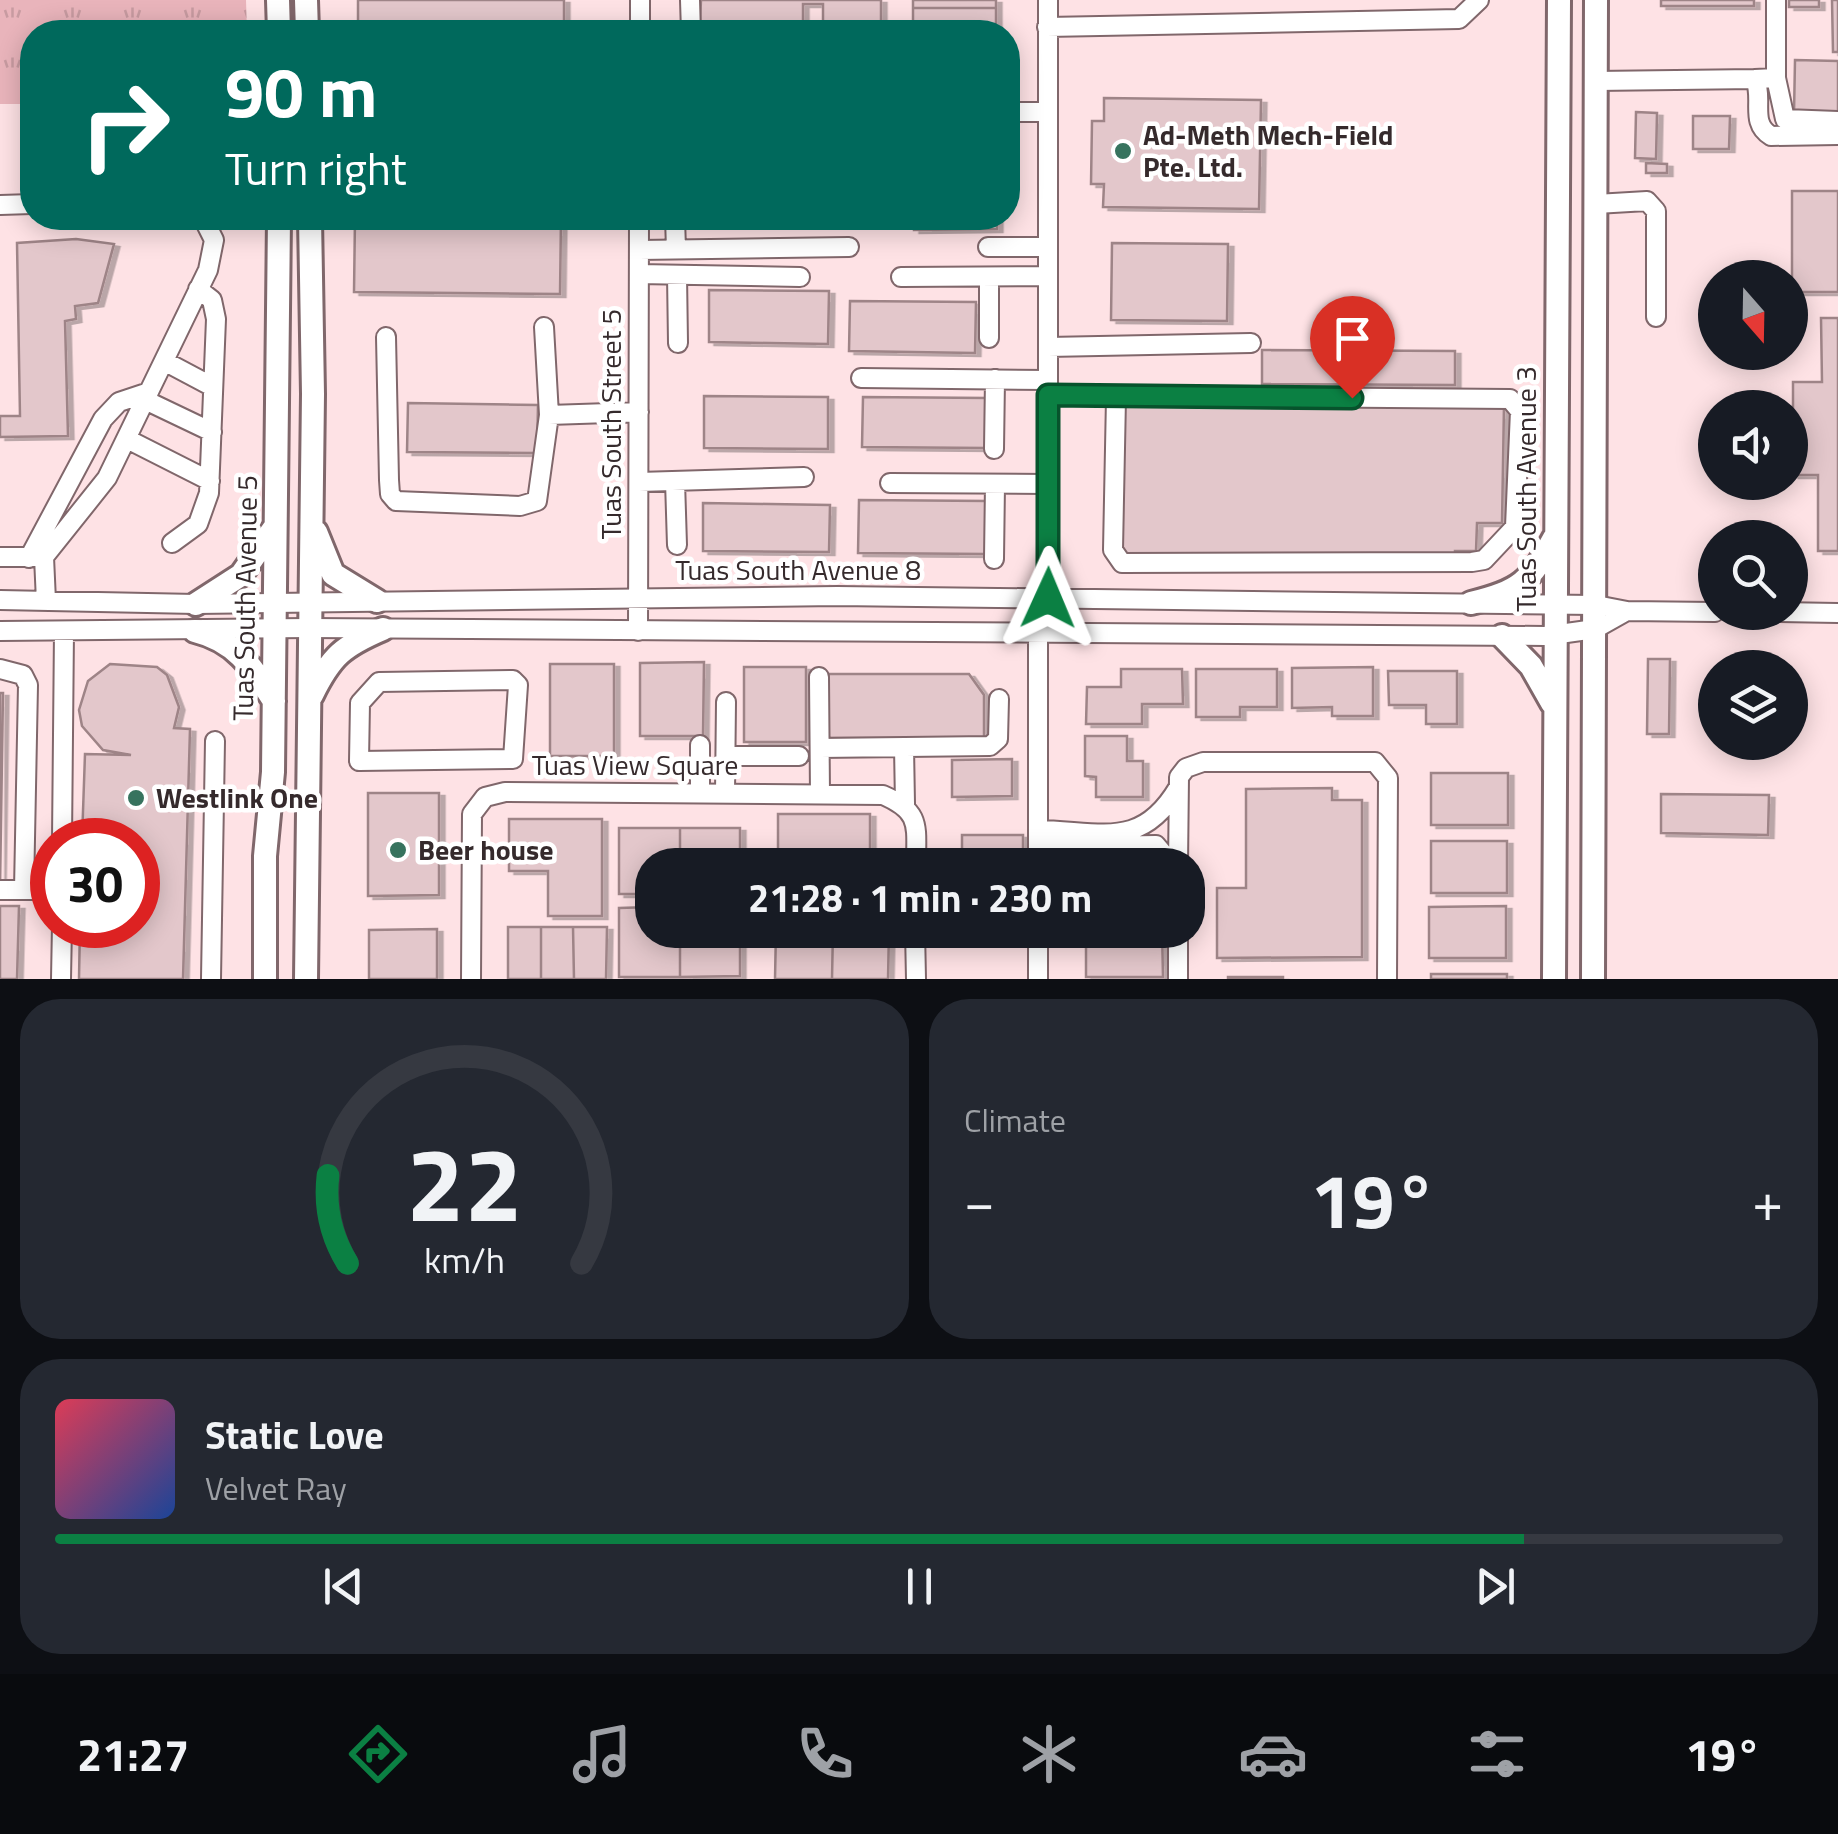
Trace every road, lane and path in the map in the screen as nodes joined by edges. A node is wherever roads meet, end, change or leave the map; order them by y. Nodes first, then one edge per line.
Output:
1 (1048, 0) edge
2 (1479, 0) edge
3 (1560, 0) edge
4 (1596, 0) edge
5 (1776, 0) edge
6 (1047, 28) junction
7 (1776, 78) junction
8 (1596, 80) junction
9 (1755, 80) junction
10 (1020, 112) edge
11 (1047, 112) junction
12 (1838, 122) edge
13 (1838, 135) edge
14 (1596, 204) junction
15 (210, 230) edge
16 (279, 230) edge
17 (310, 230) edge
18 (639, 230) edge
19 (675, 230) edge
20 (849, 247) dead end
21 (988, 247) dead end
22 (1048, 247) junction
23 (639, 250) junction
24 (676, 250) junction
25 (639, 274) junction
26 (678, 275) junction
27 (800, 276) dead end
28 (1048, 276) junction
29 (989, 277) junction
30 (901, 278) dead end
31 (198, 289) junction
32 (1656, 317) dead end
33 (544, 328) dead end
34 (386, 338) dead end
35 (989, 338) dead end
36 (678, 343) dead end
37 (1251, 343) dead end
38 (1048, 347) junction
39 (164, 361) junction
40 (861, 378) dead end
41 (995, 379) junction
42 (213, 387) junction
43 (1048, 388) junction
44 (147, 396) junction
45 (1116, 398) junction
46 (639, 412) junction
47 (549, 414) junction
48 (212, 432) junction
49 (127, 439) junction
50 (994, 449) dead end
51 (804, 478) dead end
52 (210, 481) junction
53 (676, 481) junction
54 (639, 482) junction
55 (890, 483) dead end
56 (995, 484) junction
57 (1048, 484) junction
58 (310, 509) junction
59 (276, 525) junction
60 (1556, 535) junction
61 (172, 543) dead end
62 (677, 545) dead end
63 (0, 557) edge
64 (36, 558) junction
65 (994, 559) dead end
66 (1048, 598) junction
67 (638, 599) junction
68 (0, 600) edge
69 (46, 600) junction
70 (377, 600) junction
71 (275, 602) junction
72 (308, 602) junction
73 (1472, 603) junction
74 (196, 604) junction
75 (1555, 604) junction
76 (1596, 605) junction
77 (1627, 611) junction
78 (1698, 612) edge
79 (1808, 612) edge
80 (1838, 613) edge
81 (309, 628) junction
82 (274, 629) junction
83 (383, 629) junction
84 (1595, 629) junction
85 (0, 631) edge
86 (64, 631) junction
87 (195, 631) junction
88 (638, 631) junction
89 (1038, 635) junction
90 (1502, 636) junction
91 (1555, 636) junction
92 (0, 669) edge
93 (818, 677) dead end
94 (999, 699) dead end
95 (274, 701) junction
96 (726, 702) dead end
97 (308, 704) junction
98 (1554, 706) junction
99 (214, 741) dead end
100 (700, 745) dead end
101 (904, 747) junction
102 (820, 748) junction
103 (726, 756) junction
104 (799, 756) dead end
105 (485, 761) junction
106 (1178, 786) junction
107 (700, 793) junction
108 (725, 794) junction
109 (820, 794) junction
110 (485, 797) junction
111 (905, 804) junction
112 (62, 818) edge
113 (1038, 847) edge
114 (916, 848) edge
115 (1159, 848) edge
116 (1176, 848) edge
117 (0, 890) edge
118 (24, 890) junction
119 (30, 890) edge
120 (62, 948) edge
121 (915, 948) edge
122 (1038, 948) edge
123 (1178, 948) edge
124 (61, 979) edge
125 (211, 979) edge
126 (265, 979) edge
127 (306, 979) edge
128 (470, 979) edge
129 (916, 979) edge
130 (1038, 979) edge
131 (1178, 979) edge
132 (1386, 979) edge
133 (1554, 979) edge
134 (1593, 979) edge

1 - 6 street
2 - 6 street
3 - 60 main road, Tuas South Avenue 3
4 - 8 main road
5 - 7 street
6 - 11 street
7 - 9 street
7 - 12 street
8 - 9 street
8 - 14 main road
9 - 13 street
10 - 11 street
11 - 22 street
14 - 32 street
14 - 76 main road
15 - 31 street
16 - 59 main road, Tuas South Avenue 5
17 - 58 main road
18 - 23 street, Tuas South Street 5
19 - 24 street
20 - 24 street
21 - 22 street
22 - 28 street
23 - 24 street
23 - 25 street, Tuas South Street 5
25 - 26 street
25 - 46 street, Tuas South Street 5
26 - 27 street
26 - 36 street
28 - 29 street
28 - 38 street
29 - 30 street
29 - 35 street
31 - 39 street
31 - 42 street
33 - 47 street
34 - 47 street
37 - 38 street
38 - 43 street
39 - 42 street
39 - 44 street
40 - 41 street
41 - 43 street
41 - 50 street
42 - 48 street
43 - 45 street
43 - 57 street
44 - 48 street
44 - 49 street
44 - 64 street
45 - 45 street
46 - 47 street
46 - 54 street, Tuas South Street 5
48 - 52 street
49 - 52 street
49 - 64 street
51 - 53 street
52 - 61 street
53 - 54 street
53 - 62 street
54 - 67 street, Tuas South Street 5
55 - 56 street
56 - 57 street
56 - 65 street
57 - 66 street
58 - 70 main road
58 - 72 main road
59 - 71 main road, Tuas South Avenue 5
59 - 74 main road
60 - 73 main road
60 - 75 main road, Tuas South Avenue 3
63 - 64 street
64 - 69 street
66 - 67 street, Tuas South Avenue 8
66 - 73 street, Tuas South Avenue 8
67 - 70 street, Tuas South Avenue 8
67 - 88 street, Tuas South Street 5
68 - 69 street, Tuas South Avenue 8
69 - 74 street, Tuas South Avenue 8
70 - 72 street, Tuas South Avenue 8
71 - 72 street, Tuas South Avenue 8
71 - 74 street, Tuas South Avenue 8
71 - 82 main road, Tuas South Avenue 5
72 - 81 main road
73 - 75 street, Tuas South Avenue 8
75 - 76 street, Tuas South Avenue 8
75 - 91 main road, Tuas South Avenue 3
76 - 77 street, Tuas South Avenue 8
76 - 84 main road
77 - 78 street, Tuas South Avenue 8
77 - 84 street
79 - 80 street
81 - 82 street
81 - 83 street
81 - 97 main road
82 - 87 street
82 - 95 main road, Tuas South Avenue 5
83 - 88 street
83 - 97 main road
84 - 91 street
84 - 134 main road
85 - 86 street
86 - 87 street
86 - 112 street
87 - 95 main road
88 - 89 street
89 - 90 street
89 - 113 street
90 - 91 street
90 - 98 main road
91 - 98 main road, Tuas South Avenue 3
92 - 118 street
93 - 102 street
94 - 101 street
95 - 126 main road, Tuas South Avenue 5
96 - 103 street
97 - 127 main road
98 - 133 main road, Tuas South Avenue 3
99 - 125 street
100 - 107 street
101 - 102 street
101 - 111 street
102 - 109 street
103 - 104 street
103 - 108 street
105 - 105 street
105 - 110 street
106 - 113 street
106 - 116 street
106 - 132 street
107 - 108 street, Tuas View Square
107 - 110 street, Tuas View Square
108 - 109 street, Tuas View Square
109 - 111 street, Tuas View Square
110 - 128 street
111 - 114 street
113 - 115 street
117 - 118 street
118 - 119 street
120 - 124 street
121 - 129 street
122 - 130 street
123 - 131 street

